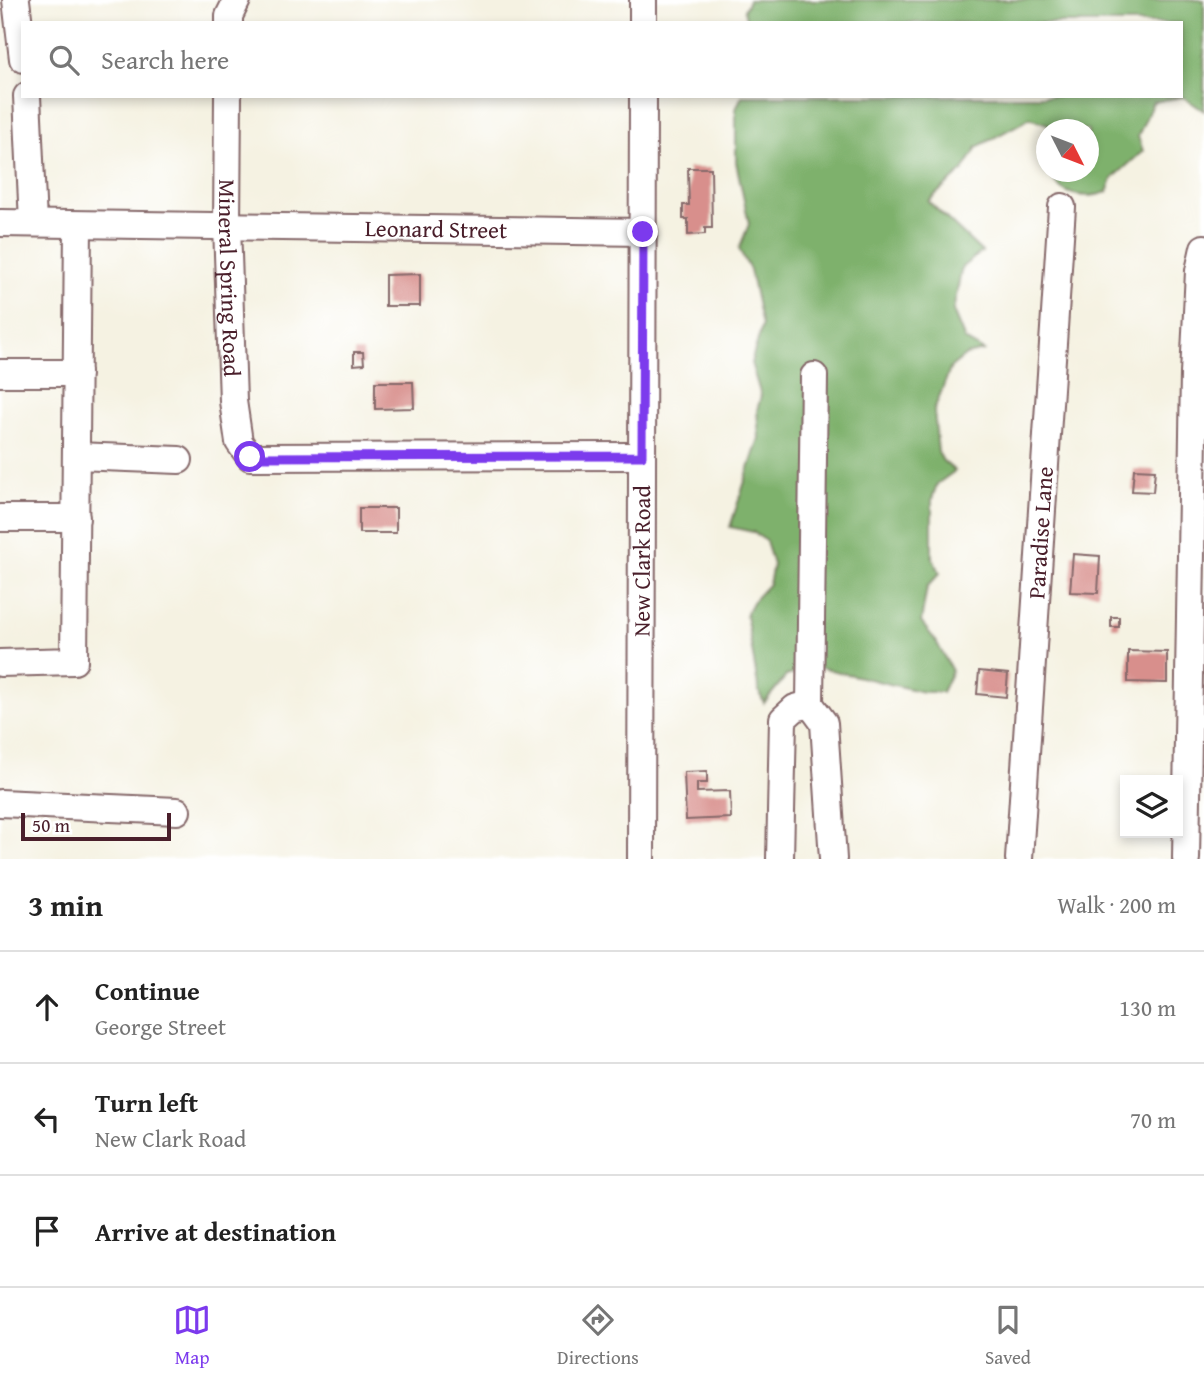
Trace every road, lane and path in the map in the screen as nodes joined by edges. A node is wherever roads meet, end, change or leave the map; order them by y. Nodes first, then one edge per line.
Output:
1 (237, 0) edge
2 (643, 0) edge
3 (11, 11) edge
4 (229, 21) edge
5 (643, 21) edge
6 (21, 51) edge
7 (27, 98) edge
8 (228, 98) edge
9 (643, 98) edge
10 (1062, 207) dead end
11 (0, 223) edge
12 (33, 223) junction
13 (78, 225) junction
14 (227, 225) junction
15 (643, 232) junction
16 (1204, 248) edge
17 (0, 373) edge
18 (77, 373) junction
19 (814, 376) dead end
20 (76, 456) junction
21 (642, 456) junction
22 (179, 460) dead end
23 (0, 518) edge
24 (76, 518) junction
25 (1198, 570) edge
26 (0, 663) edge
27 (810, 704) junction
28 (0, 803) edge
29 (177, 811) dead end
30 (641, 859) edge
31 (780, 859) edge
32 (833, 859) edge
33 (1019, 859) edge
34 (1186, 859) edge

1 - 4 street
2 - 5 street
3 - 6 street
7 - 12 street
8 - 14 street, Mineral Spring Road
9 - 15 street, New Clark Road
10 - 33 street, Paradise Lane
11 - 12 street, Leonard Street
12 - 13 street, Leonard Street
13 - 14 street, Leonard Street
13 - 18 street
14 - 15 street, Leonard Street
14 - 21 street, Mineral Spring Road
15 - 21 street, New Clark Road
16 - 25 street
17 - 18 street
18 - 20 street
19 - 27 street
20 - 22 street
20 - 24 street
21 - 30 street, New Clark Road
23 - 24 street
24 - 26 street
25 - 34 street
27 - 31 street
27 - 32 street
28 - 29 street

